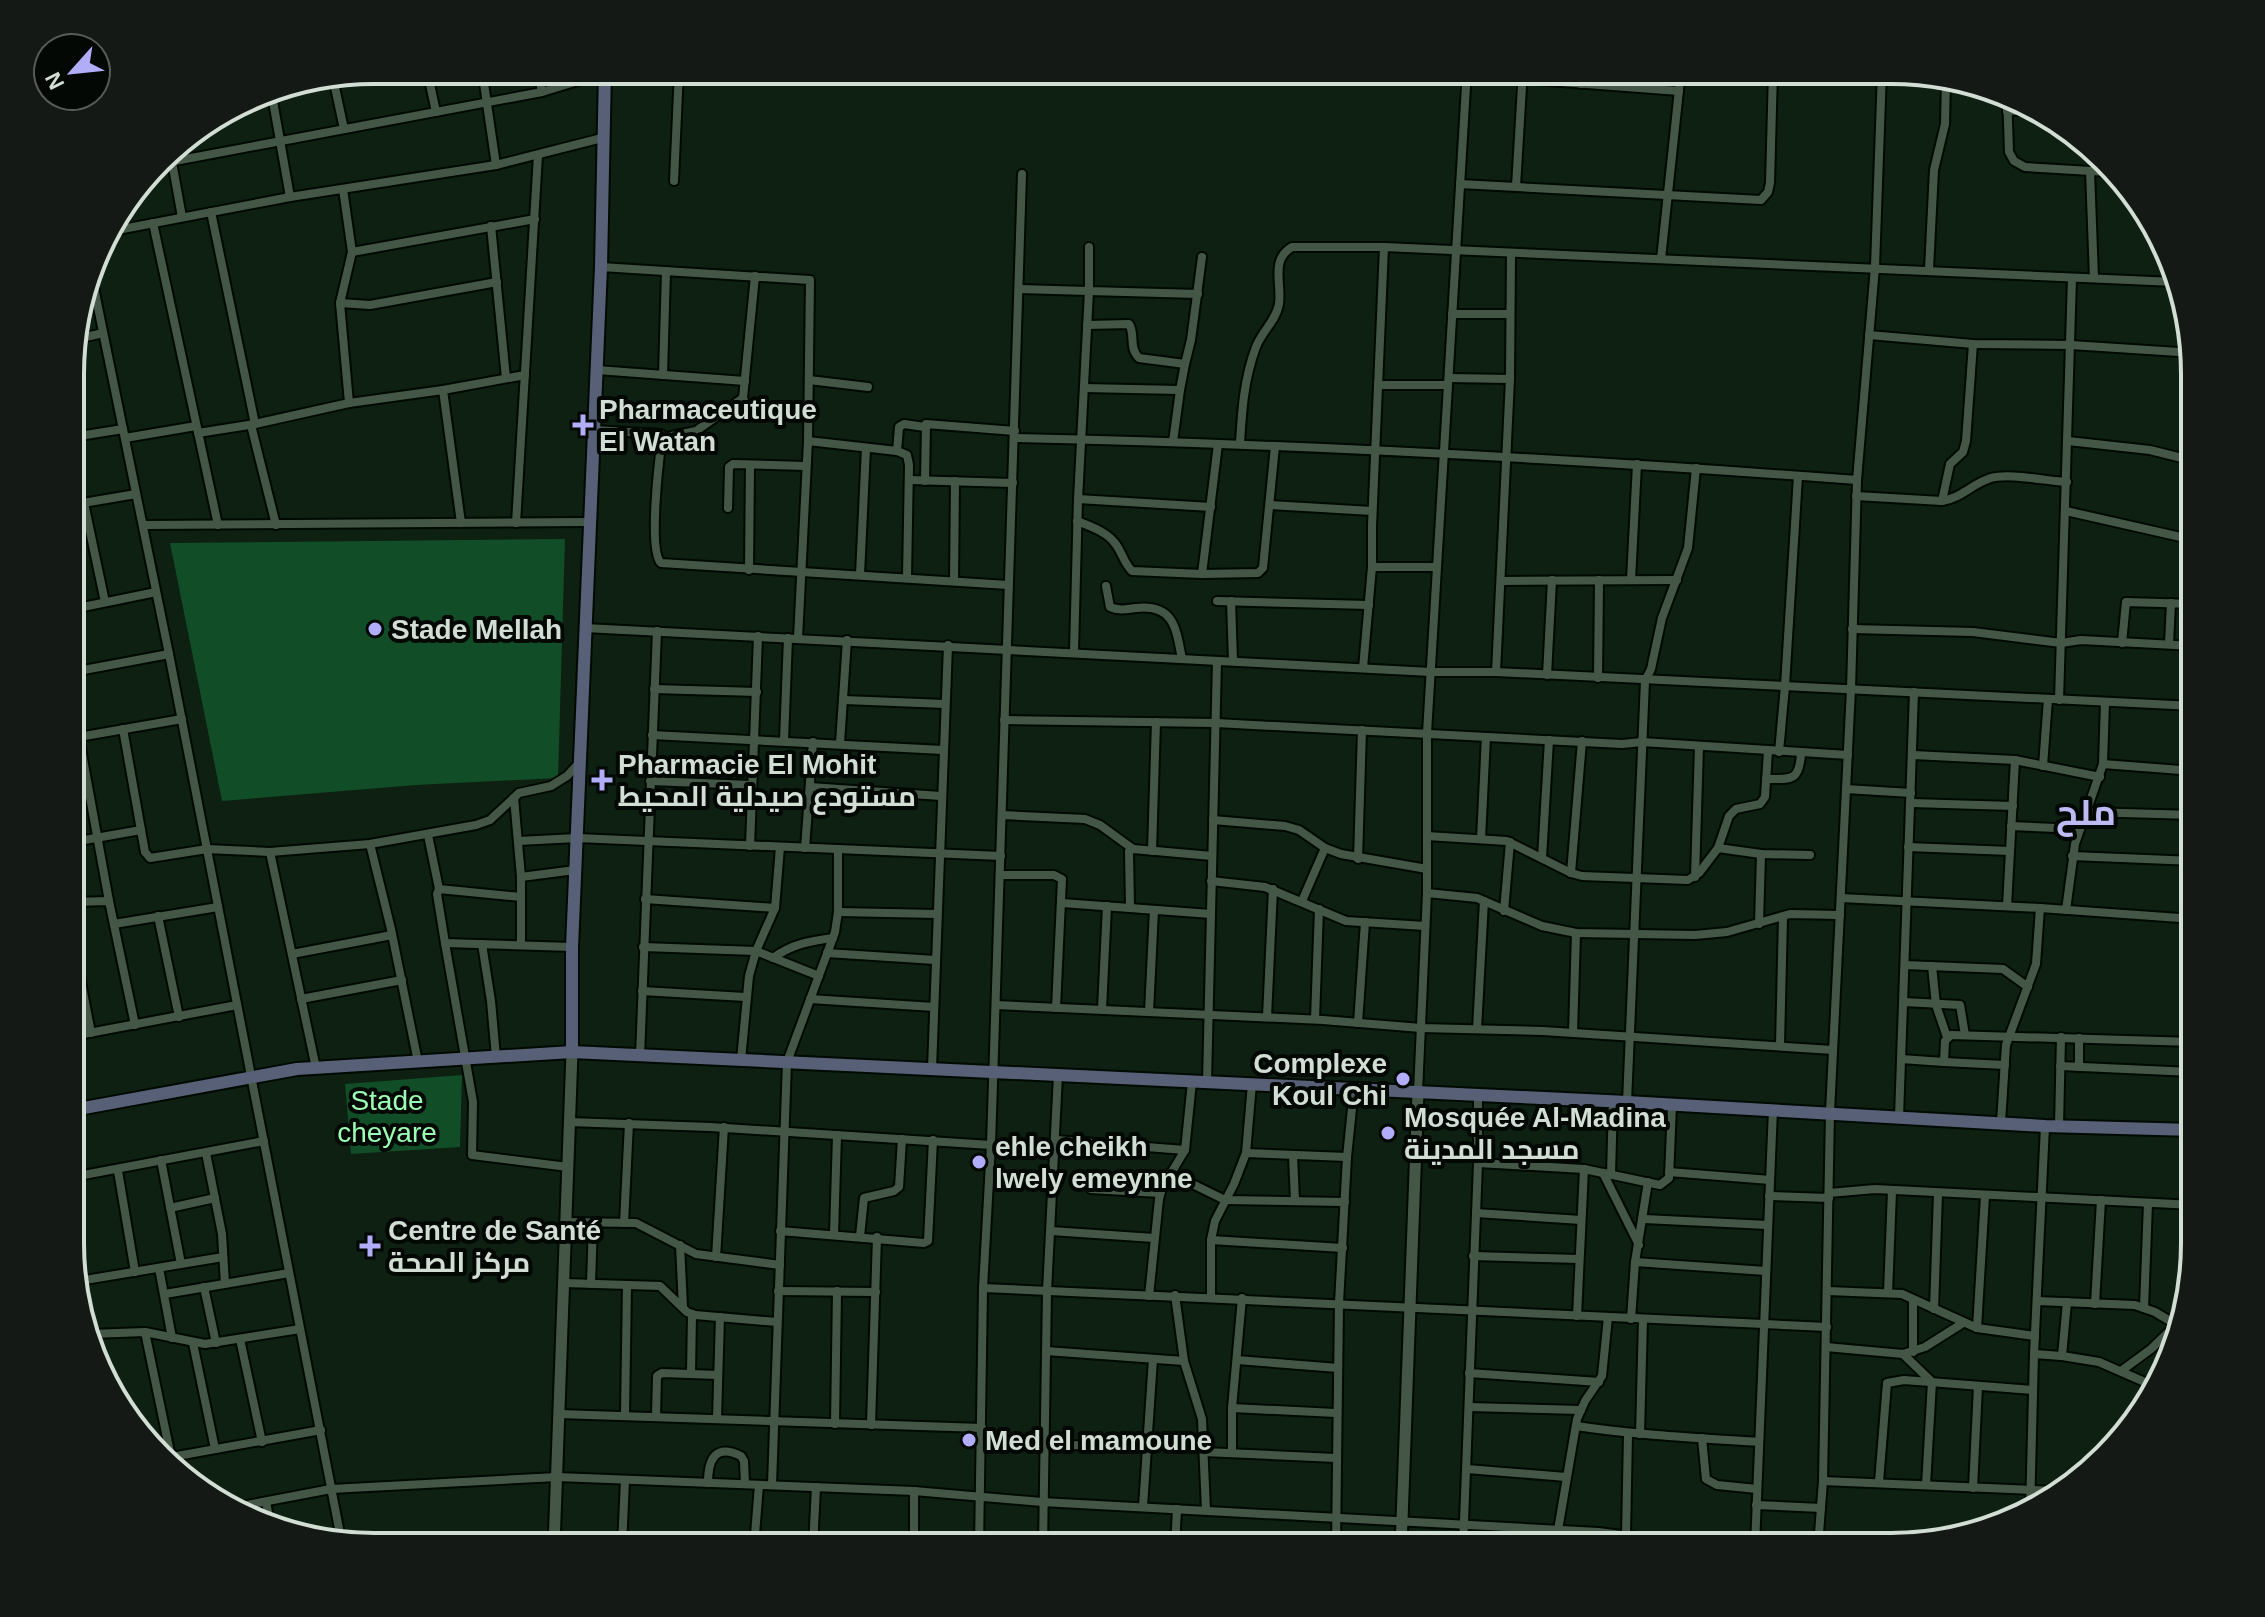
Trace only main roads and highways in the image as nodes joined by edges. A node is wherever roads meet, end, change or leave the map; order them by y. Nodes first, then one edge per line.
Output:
1 (604, 84) edge
2 (572, 1052) junction
3 (84, 1108) edge
4 (2181, 1130) edge

1 - 2 main road
2 - 3 main road
2 - 4 main road

